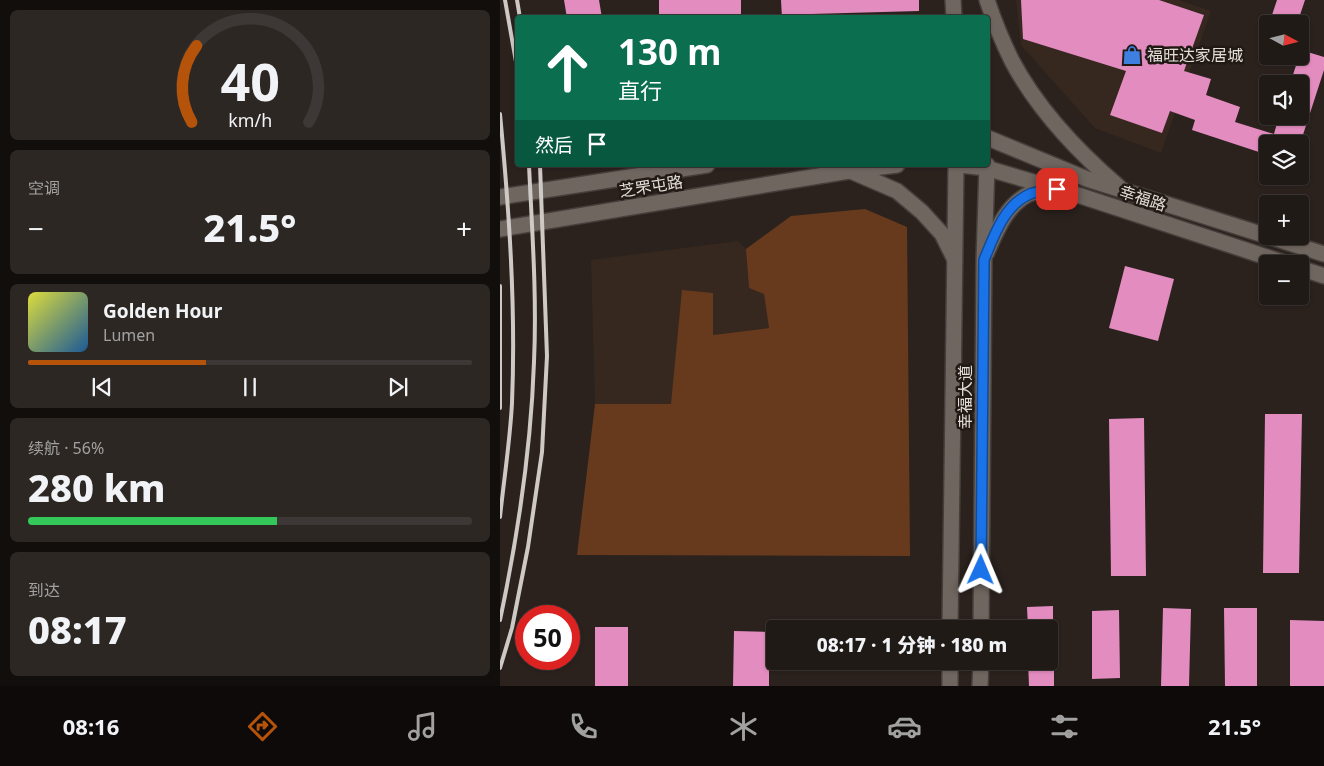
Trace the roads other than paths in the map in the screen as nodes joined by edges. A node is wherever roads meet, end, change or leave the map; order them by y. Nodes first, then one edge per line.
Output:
1 (953, 0) edge
2 (983, 0) edge
3 (987, 0) edge
4 (954, 15) edge
5 (983, 15) edge
6 (990, 139) edge
7 (694, 167) edge
8 (881, 167) edge
9 (956, 167) edge
10 (986, 167) edge
11 (989, 167) edge
12 (849, 171) junction
13 (1057, 189) junction
14 (1124, 191) junction
15 (500, 197) edge
16 (500, 229) edge
17 (1324, 254) edge
18 (1260, 255) edge
19 (984, 260) junction
20 (955, 261) junction
21 (1309, 271) edge
22 (1324, 276) edge
23 (950, 620) edge
24 (981, 620) edge
25 (950, 670) edge
26 (981, 670) edge
27 (950, 686) edge
28 (980, 686) edge

1 - 4 main road
2 - 5 main road
3 - 14 main road
6 - 14 main road, 幸福路
7 - 15 main road, 芝罘屯路
8 - 12 main road, 芝罘屯路
9 - 20 main road, 幸福大道
10 - 19 main road, 幸福大道
11 - 13 main road, 幸福路
12 - 16 main road, 芝罘屯路
12 - 20 main road
13 - 18 main road, 幸福路
13 - 19 main road
14 - 17 main road, 幸福路
19 - 24 main road, 幸福大道
20 - 23 main road, 幸福大道
21 - 22 main road
25 - 27 main road
26 - 28 main road

